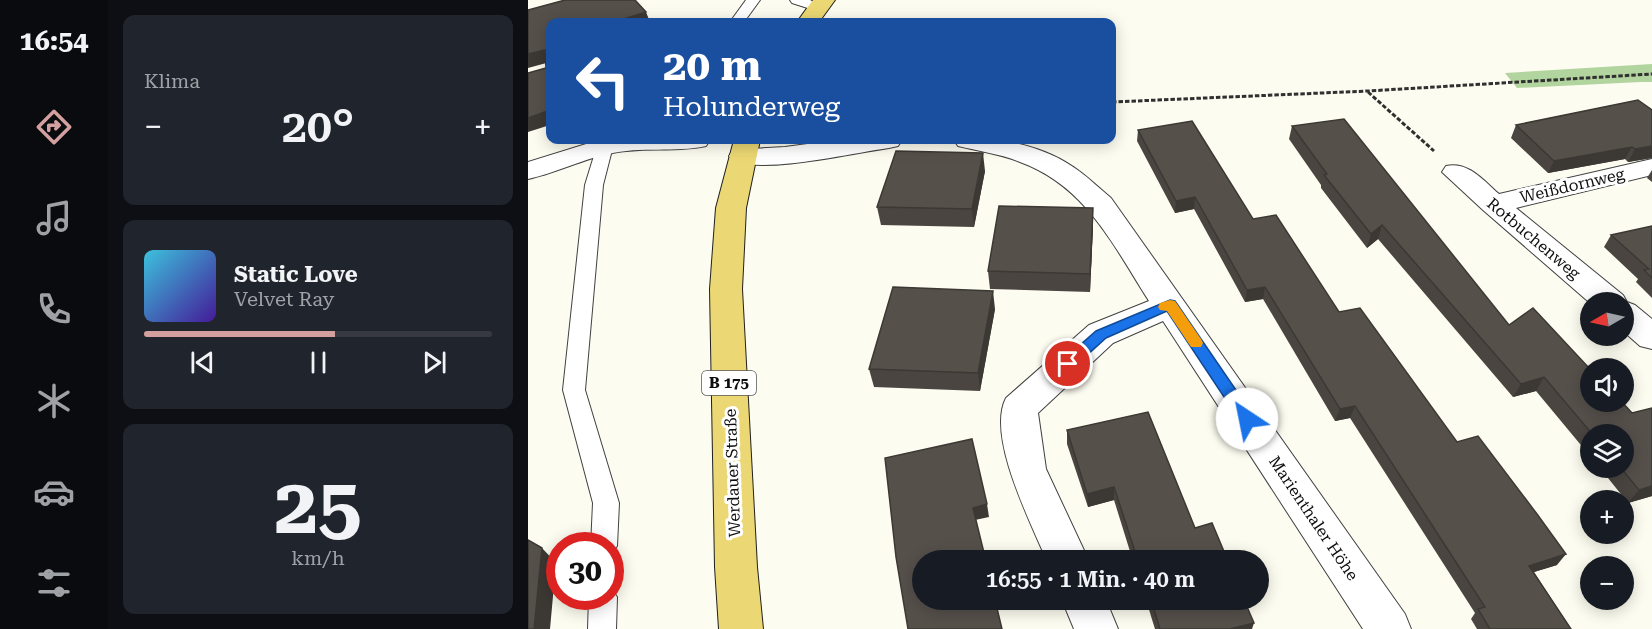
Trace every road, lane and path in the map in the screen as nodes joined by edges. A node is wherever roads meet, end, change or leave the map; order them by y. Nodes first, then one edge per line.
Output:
1 (753, 0) edge
2 (740, 18) edge
3 (1652, 74) edge
4 (1368, 91) junction
5 (1116, 102) edge
6 (601, 144) edge
7 (604, 144) edge
8 (861, 144) edge
9 (983, 144) edge
10 (745, 148) edge
11 (1652, 167) edge
12 (528, 171) edge
13 (1456, 172) joint
14 (1493, 204) junction
15 (1598, 292) edge
16 (1170, 305) junction
17 (1634, 322) edge
18 (1652, 337) edge
19 (605, 532) edge
20 (1063, 550) edge
21 (603, 610) edge
22 (1088, 610) edge
23 (602, 629) edge
24 (741, 629) edge
25 (1096, 629) edge
26 (1389, 629) edge

1 - 2 lane
3 - 4 path
4 - 5 path
4 - 13 path
6 - 12 street
7 - 19 lane
8 - 10 street
9 - 16 street, Marienthaler Höhe
10 - 24 main road, Werdauer Straße / B 175
11 - 14 street, Weißdornweg
13 - 14 street, Rotbuchenweg
14 - 15 street, Rotbuchenweg
16 - 20 street
16 - 26 street, Marienthaler Höhe
17 - 18 street
21 - 23 lane
22 - 25 street

